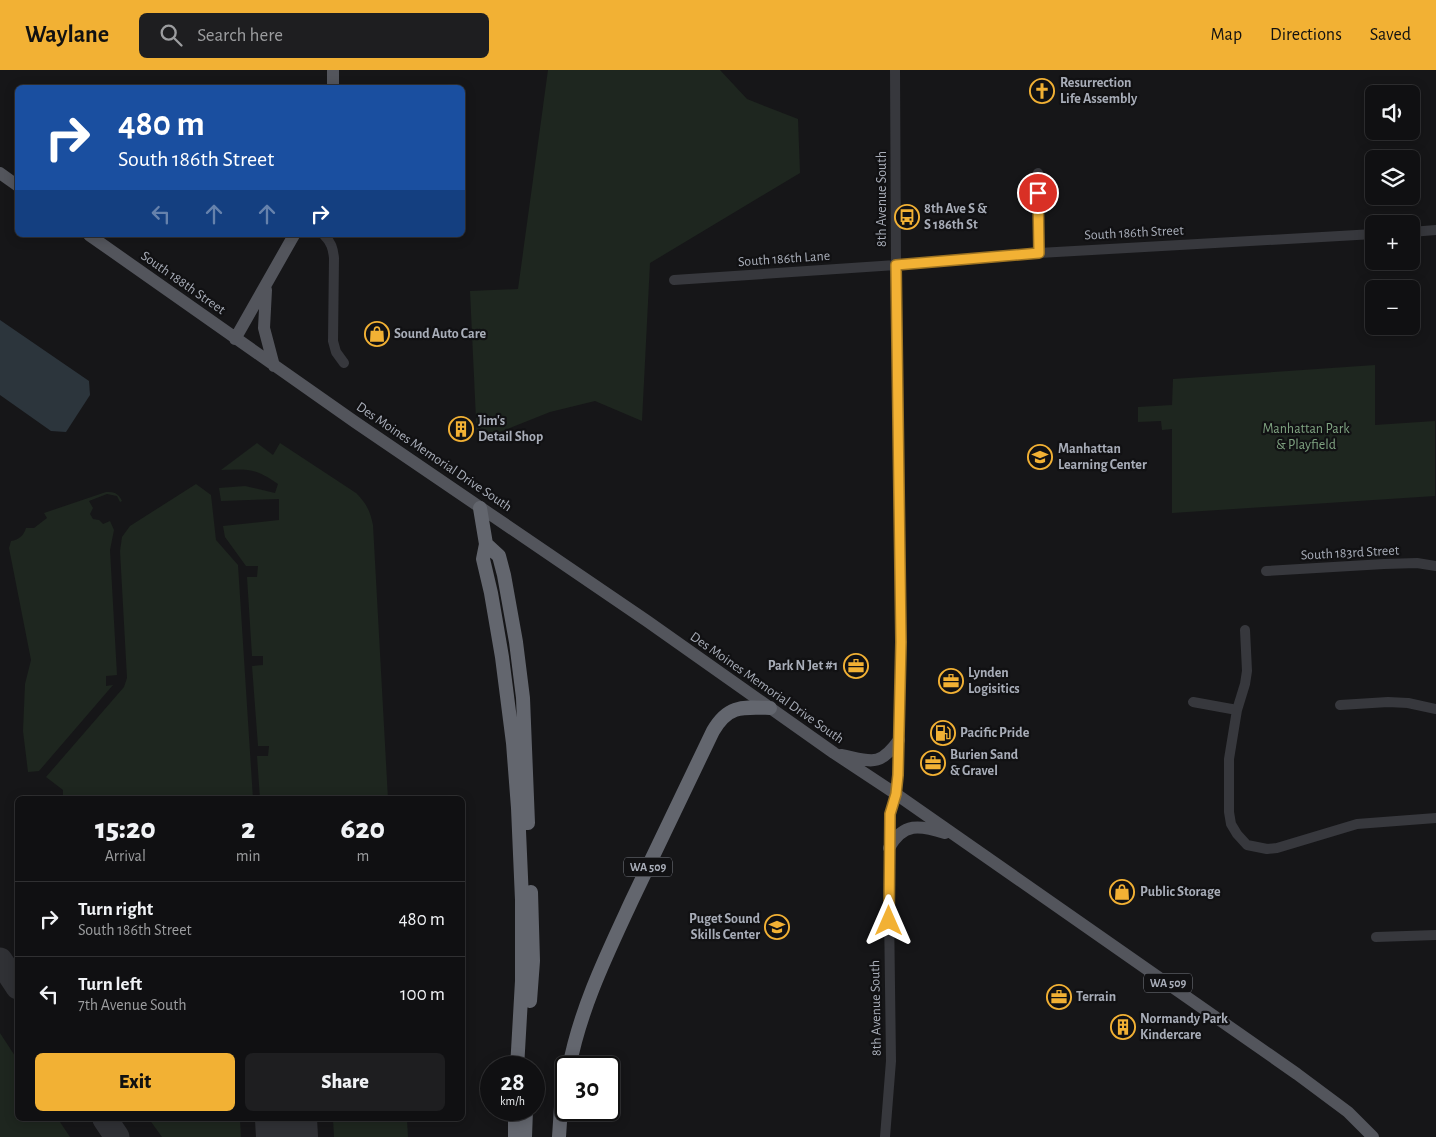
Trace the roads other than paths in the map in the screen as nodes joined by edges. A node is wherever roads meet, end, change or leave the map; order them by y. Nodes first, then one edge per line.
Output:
1 (333, 70) edge
2 (895, 70) edge
3 (333, 85) edge
4 (1038, 173) dead end
5 (0, 174) edge
6 (15, 184) edge
7 (1436, 230) edge
8 (1420, 231) edge
9 (1365, 235) edge
10 (92, 237) edge
11 (293, 237) edge
12 (326, 237) edge
13 (1039, 253) junction
14 (896, 265) junction
15 (674, 280) dead end
16 (266, 285) junction
17 (236, 339) junction
18 (344, 363) dead end
19 (274, 366) junction
20 (480, 508) junction
21 (486, 544) junction
22 (1436, 566) edge
23 (1266, 571) dead end
24 (1244, 630) dead end
25 (1193, 702) dead end
26 (1340, 705) dead end
27 (770, 708) junction
28 (1436, 709) edge
29 (1237, 710) junction
30 (899, 740) junction
31 (834, 753) junction
32 (896, 794) junction
33 (1436, 818) edge
34 (957, 836) junction
35 (889, 848) junction
36 (1436, 935) edge
37 (1376, 938) dead end
38 (518, 1056) edge
39 (528, 1056) edge
40 (571, 1056) edge
41 (515, 1121) edge
42 (526, 1121) edge
43 (560, 1121) edge
44 (515, 1137) edge
45 (525, 1137) edge
46 (559, 1137) edge
47 (885, 1137) edge
48 (1373, 1137) edge

1 - 3 main road
2 - 14 street, 8th Avenue South
4 - 13 street
5 - 6 main road
7 - 8 street
9 - 13 street, South 186th Street
10 - 17 main road, South 188th Street
11 - 16 main road
12 - 18 street
13 - 14 street, South 186th Street
14 - 15 street, South 186th Lane
14 - 30 street, 8th Avenue South
16 - 17 main road
16 - 19 main road
17 - 19 main road, Des Moines Memorial Drive South
19 - 20 main road, Des Moines Memorial Drive South
20 - 21 highway
20 - 27 main road, Des Moines Memorial Drive South / WA 509
21 - 38 highway
21 - 39 highway
22 - 23 street, South 183rd Street
24 - 29 street
25 - 29 street
26 - 28 street
27 - 31 main road, Des Moines Memorial Drive South / WA 509
27 - 40 highway, WA 509
29 - 33 street
30 - 31 main road
30 - 32 street, 8th Avenue South
31 - 32 main road, Des Moines Memorial Drive South / WA 509
32 - 34 main road, Des Moines Memorial Drive South / WA 509
32 - 35 street, 8th Avenue South
34 - 35 main road
34 - 48 main road, Des Moines Memorial Drive South / WA 509
35 - 47 street, 8th Avenue South
36 - 37 street
41 - 44 highway
42 - 45 highway
43 - 46 highway

